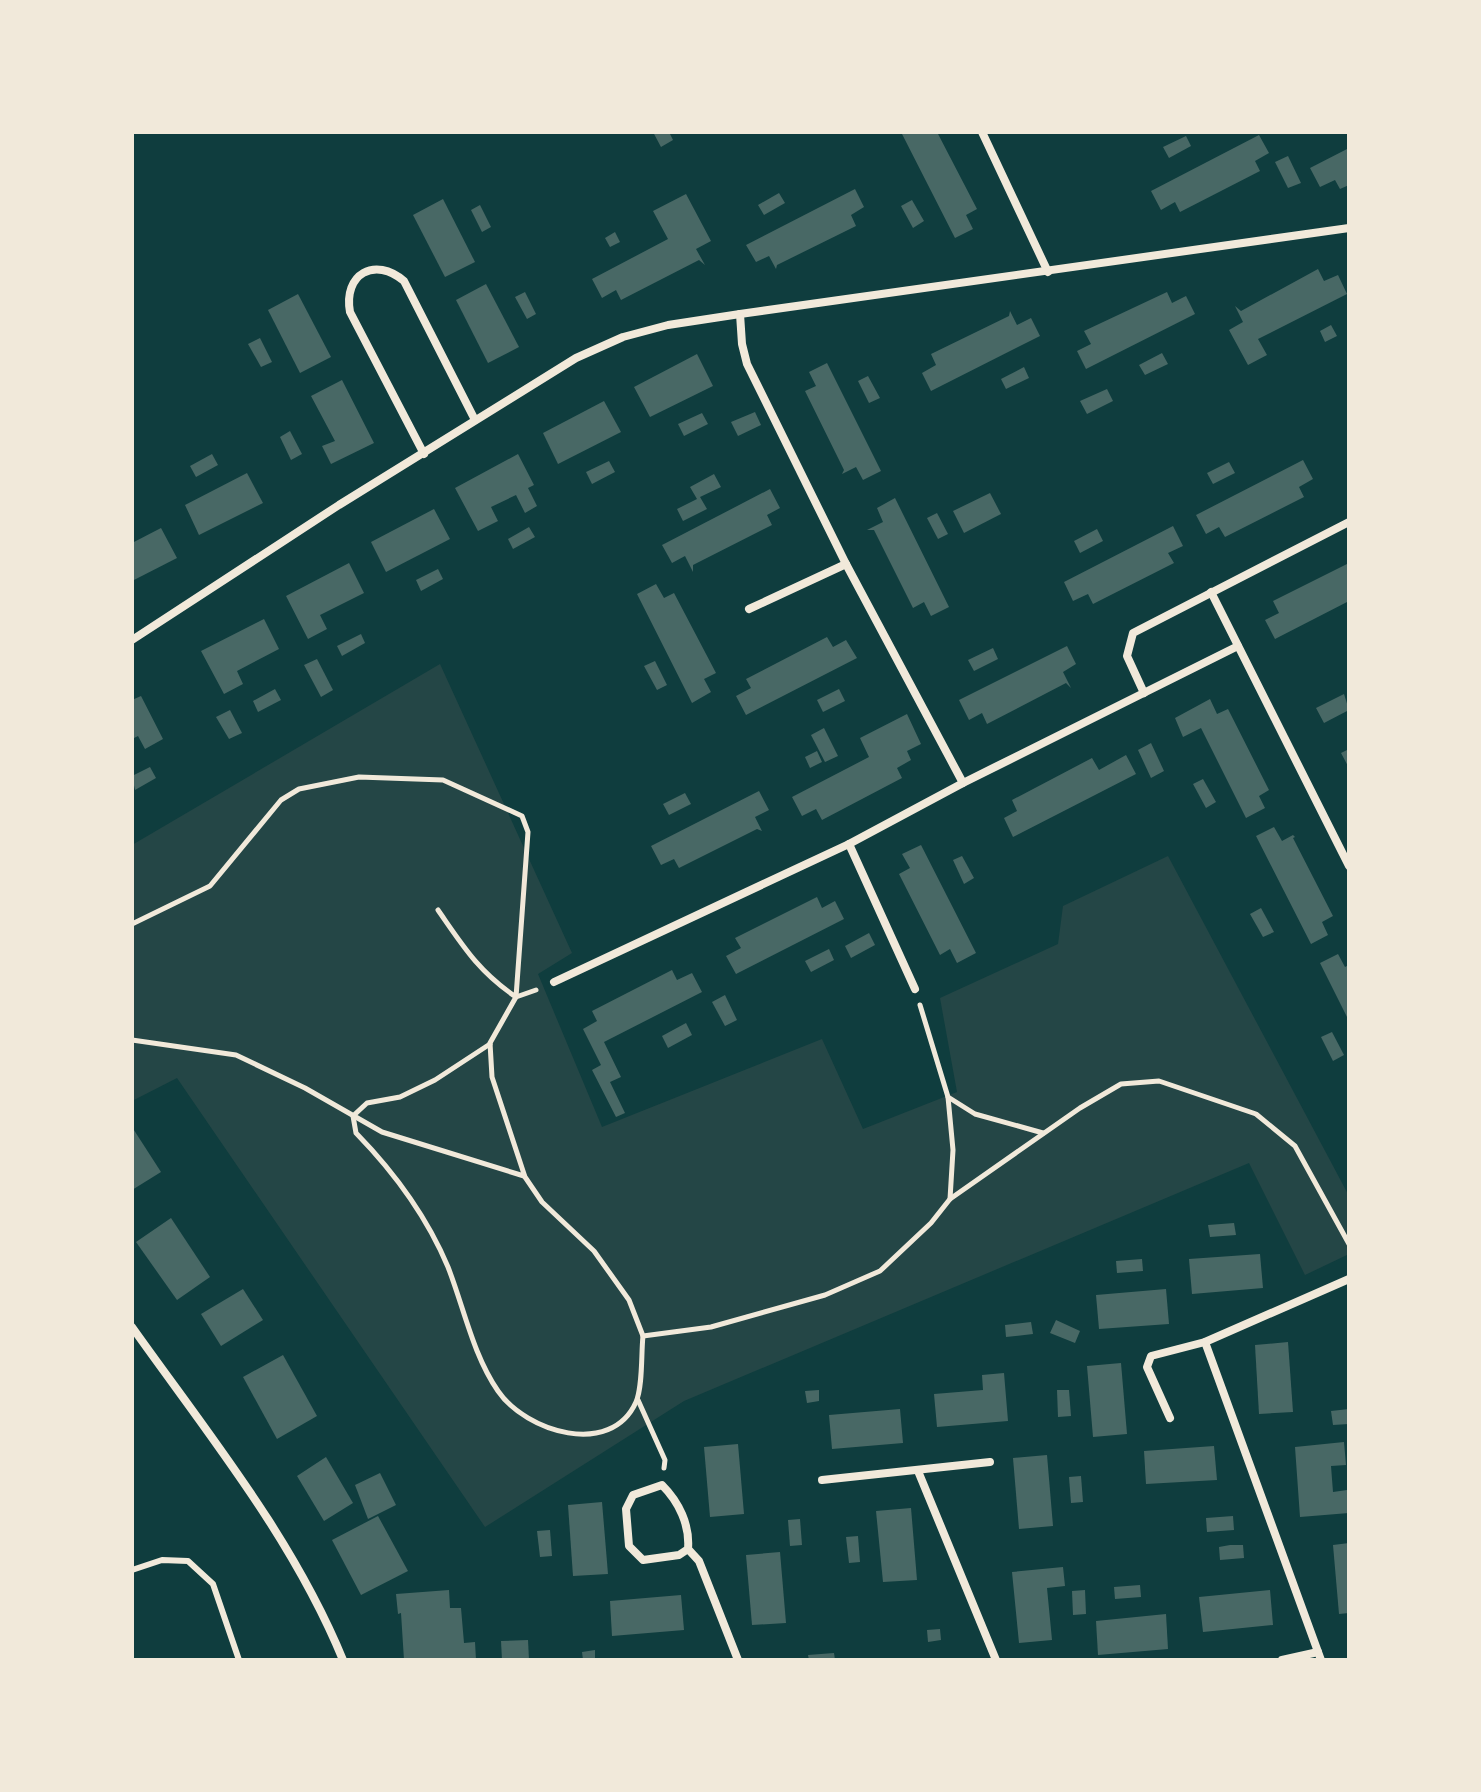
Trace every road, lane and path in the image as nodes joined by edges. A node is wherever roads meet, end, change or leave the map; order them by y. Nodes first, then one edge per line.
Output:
1 (982, 132) edge
2 (1349, 228) edge
3 (1048, 272) junction
4 (740, 314) junction
5 (475, 420) junction
6 (424, 454) junction
7 (1349, 522) edge
8 (846, 564) junction
9 (1211, 592) junction
10 (749, 609) dead end
11 (132, 640) edge
12 (1238, 646) junction
13 (1144, 693) junction
14 (963, 783) junction
15 (849, 844) junction
16 (1349, 866) edge
17 (438, 910) dead end
18 (132, 924) edge
19 (554, 982) joint
20 (915, 989) joint
21 (516, 997) junction
22 (132, 1040) edge
23 (490, 1043) junction
24 (948, 1097) junction
25 (353, 1116) junction
26 (1044, 1134) junction
27 (525, 1177) junction
28 (950, 1199) junction
29 (1349, 1244) edge
30 (1349, 1279) edge
31 (132, 1327) edge
32 (643, 1336) junction
33 (1205, 1342) junction
34 (637, 1399) junction
35 (1170, 1418) dead end
36 (990, 1462) dead end
37 (918, 1471) junction
38 (822, 1480) dead end
39 (662, 1485) junction
40 (688, 1549) junction
41 (132, 1570) edge
42 (1320, 1656) edge
43 (239, 1660) edge
44 (343, 1660) edge
45 (738, 1660) edge
46 (996, 1660) edge
47 (1282, 1660) edge

1 - 3 street
2 - 3 street
3 - 4 street
4 - 5 street
4 - 8 street
5 - 6 street
5 - 6 street
6 - 11 street
7 - 9 street
8 - 10 street
8 - 14 street
9 - 12 street
9 - 13 street
12 - 13 street
12 - 16 street
13 - 14 street
14 - 15 street
15 - 19 street
15 - 20 street
17 - 21 path
18 - 21 path
19 - 21 path
20 - 24 path
21 - 23 path
22 - 25 path
23 - 25 path
23 - 27 path
24 - 26 path
24 - 28 path
25 - 27 path
25 - 34 path
26 - 28 path
26 - 29 path
27 - 32 path
28 - 32 path
30 - 33 street
31 - 44 street
32 - 34 path
33 - 35 street
33 - 42 street
34 - 39 path
36 - 37 street
37 - 38 street
37 - 46 street
39 - 40 street
39 - 40 street
40 - 45 street
41 - 43 lane
42 - 47 street

